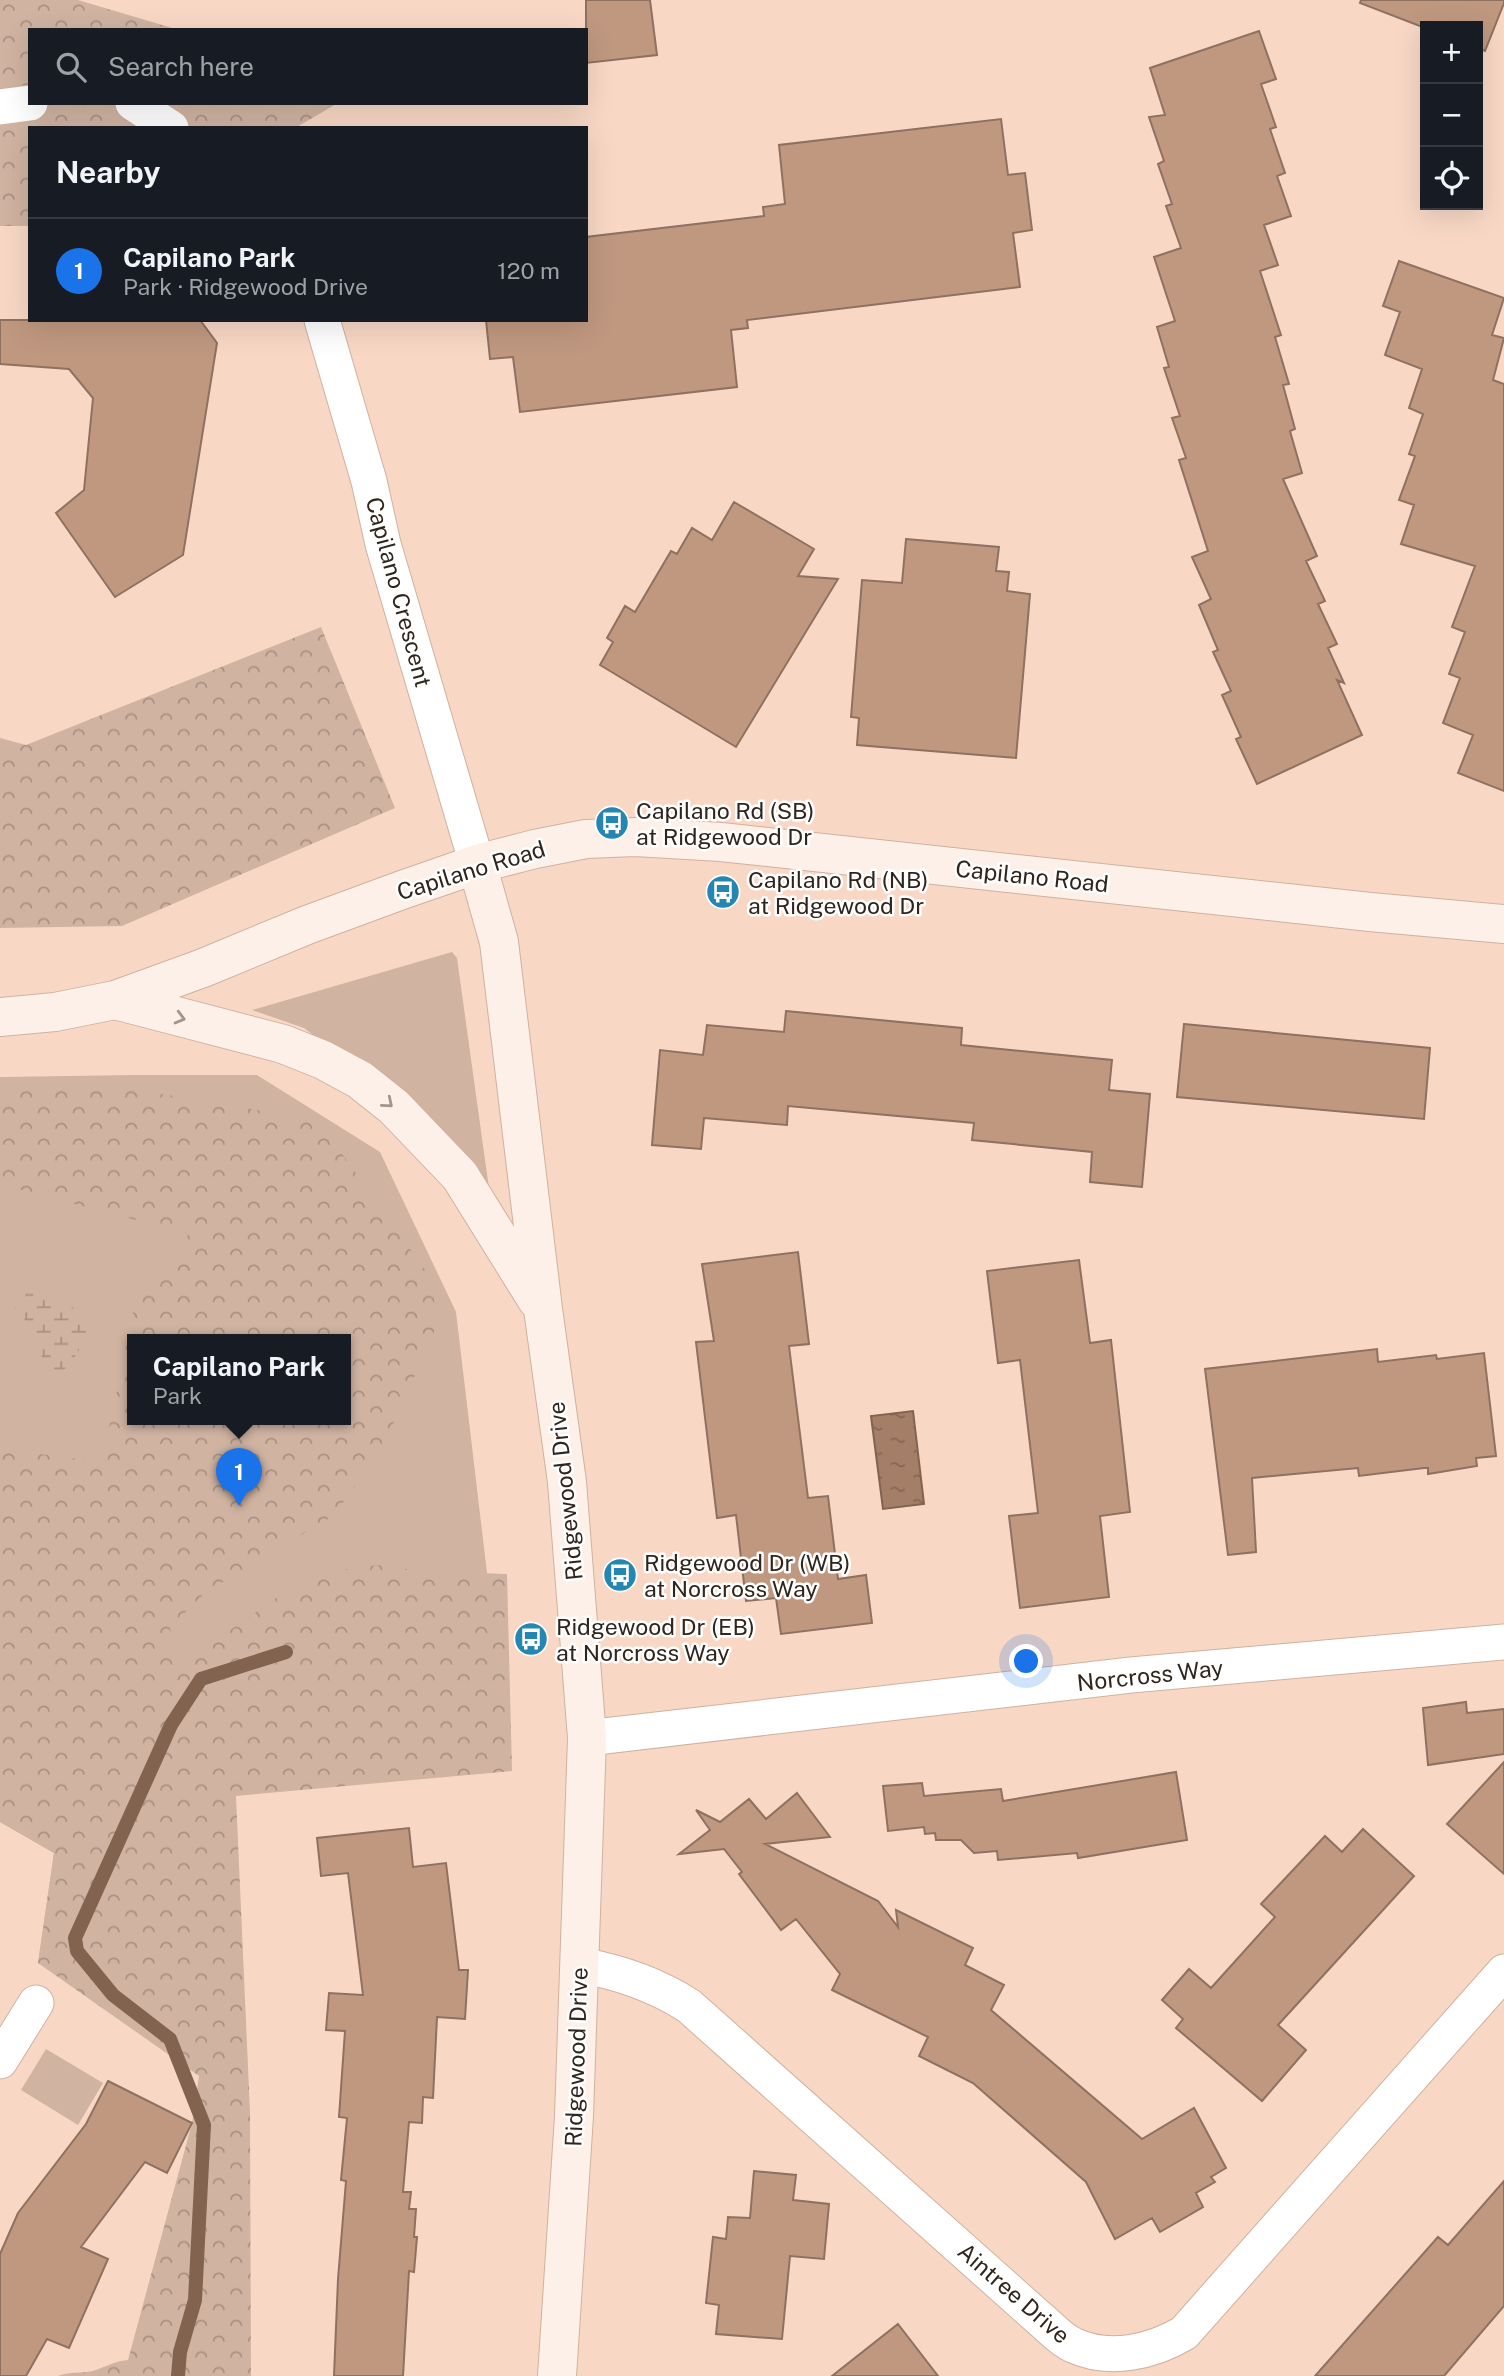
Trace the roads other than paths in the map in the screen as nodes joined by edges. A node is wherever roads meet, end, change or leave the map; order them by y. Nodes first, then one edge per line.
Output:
1 (28, 103) edge
2 (136, 105) edge
3 (0, 107) edge
4 (168, 126) edge
5 (323, 322) edge
6 (477, 864) junction
7 (1504, 924) edge
8 (115, 1000) junction
9 (0, 1017) edge
10 (543, 1309) junction
11 (1504, 1642) edge
12 (587, 1738) junction
13 (580, 1965) junction
14 (1504, 1972) edge
15 (36, 2003) dead end
16 (0, 2061) edge
17 (558, 2376) edge

1 - 3 street
2 - 4 street
5 - 6 street, Capilano Crescent
6 - 7 main road, Capilano Road
6 - 8 main road, Capilano Road
6 - 10 main road, Ridgewood Drive
8 - 9 main road, Capilano Road
8 -> 10 main road
10 - 12 main road, Ridgewood Drive
11 - 12 street, Norcross Way
12 - 13 main road, Ridgewood Drive
13 - 14 street, Aintree Drive
13 - 17 main road, Ridgewood Drive
15 - 16 street

